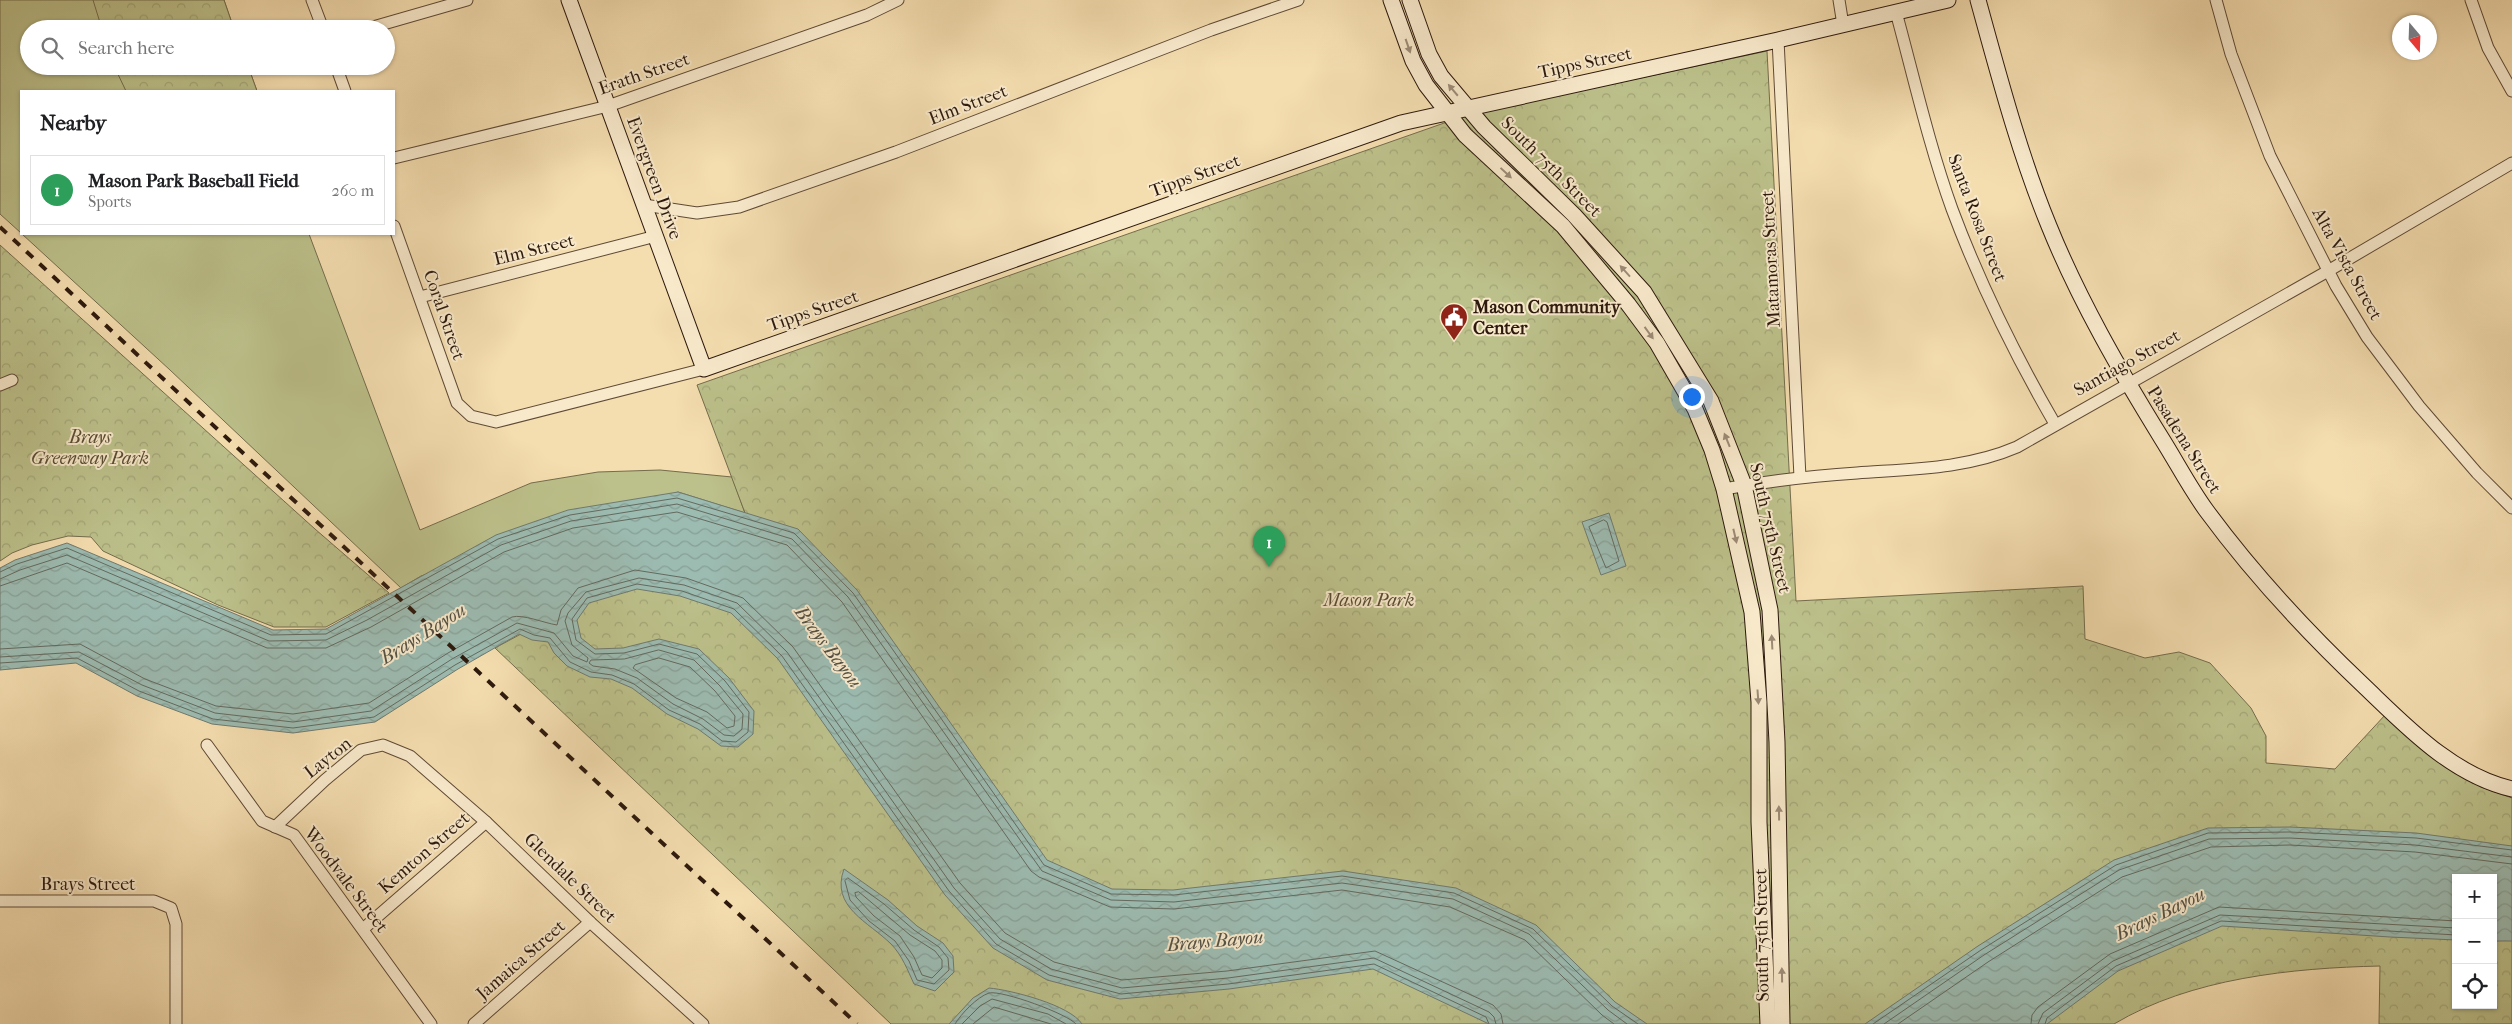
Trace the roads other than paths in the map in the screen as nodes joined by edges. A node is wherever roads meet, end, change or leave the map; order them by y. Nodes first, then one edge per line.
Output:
1 (312, 0) edge
2 (467, 0) edge
3 (569, 0) edge
4 (898, 0) edge
5 (1298, 0) edge
6 (1391, 0) edge
7 (1410, 0) edge
8 (1839, 0) edge
9 (1948, 0) edge
10 (1978, 0) edge
11 (2216, 0) edge
12 (2472, 0) edge
13 (1896, 12) junction
14 (320, 20) edge
15 (395, 21) edge
16 (1843, 25) junction
17 (1778, 40) junction
18 (339, 75) edge
19 (345, 90) edge
20 (2512, 91) edge
21 (608, 106) junction
22 (1468, 107) junction
23 (1446, 111) junction
24 (395, 158) edge
25 (2512, 162) edge
26 (644, 205) junction
27 (395, 229) edge
28 (656, 236) junction
29 (2328, 271) junction
30 (1644, 292) junction
31 (420, 297) junction
32 (1628, 304) junction
33 (704, 369) junction
34 (12, 380) dead end
35 (2127, 383) junction
36 (0, 385) edge
37 (467, 412) joint
38 (2055, 424) junction
39 (1800, 477) junction
40 (1744, 485) junction
41 (1724, 488) junction
42 (2512, 508) edge
43 (207, 745) dead end
44 (413, 758) joint
45 (2512, 790) edge
46 (486, 822) junction
47 (275, 827) junction
48 (0, 901) edge
49 (590, 922) junction
50 (363, 929) junction
51 (697, 1022) edge
52 (176, 1024) edge
53 (431, 1024) edge
54 (474, 1024) edge
55 (1768, 1024) edge
56 (1782, 1024) edge

1 - 14 street
2 - 15 street
3 - 21 street, Evergreen Drive
4 - 21 street, Erath Street
5 - 26 street, Elm Street
6 -> 23 street, South 75th Street
22 -> 7 street, South 75th Street
8 - 16 street
9 - 13 street, Tipps Street
10 - 35 street, Pasadena Street
11 - 29 street, Alta Vista Street
12 - 20 street
13 - 16 street, Tipps Street
13 - 38 street, Santa Rosa Street
16 - 17 street, Tipps Street
17 - 22 street, Tipps Street
17 - 39 street, Matamoras Street
18 - 19 street
21 - 24 street, Erath Street
21 - 26 street, Evergreen Drive
22 - 23 street, Tipps Street
30 -> 22 street, South 75th Street
23 -> 32 street, South 75th Street
23 - 33 street, Tipps Street
25 - 29 street, Santiago Street
26 - 28 street, Evergreen Drive
27 - 31 street, Coral Street
28 - 31 street, Elm Street
28 - 33 street, Evergreen Drive
29 - 35 street, Santiago Street
29 - 42 street, Alta Vista Street
30 - 32 street
40 -> 30 street, South 75th Street
31 - 37 street, Coral Street
32 -> 41 street, South 75th Street
33 - 37 street, Tipps Street
34 - 36 street
35 - 38 street, Santiago Street
35 - 45 street, Pasadena Street
38 - 39 street, Santiago Street
39 - 40 street, Santiago Street
40 - 41 street, Santiago Street
56 -> 40 street, South 75th Street
41 -> 55 street, South 75th Street
43 - 47 street, Woodvale Street
44 - 46 street, Glendale Street
44 - 47 street, Layton
46 - 49 street, Glendale Street
46 - 50 street, Kemton Street
47 - 50 street, Woodvale Street
48 - 52 street, Brays Street
49 - 51 street, Glendale Street
49 - 54 street, Jamaica Street
50 - 53 street, Woodvale Street

